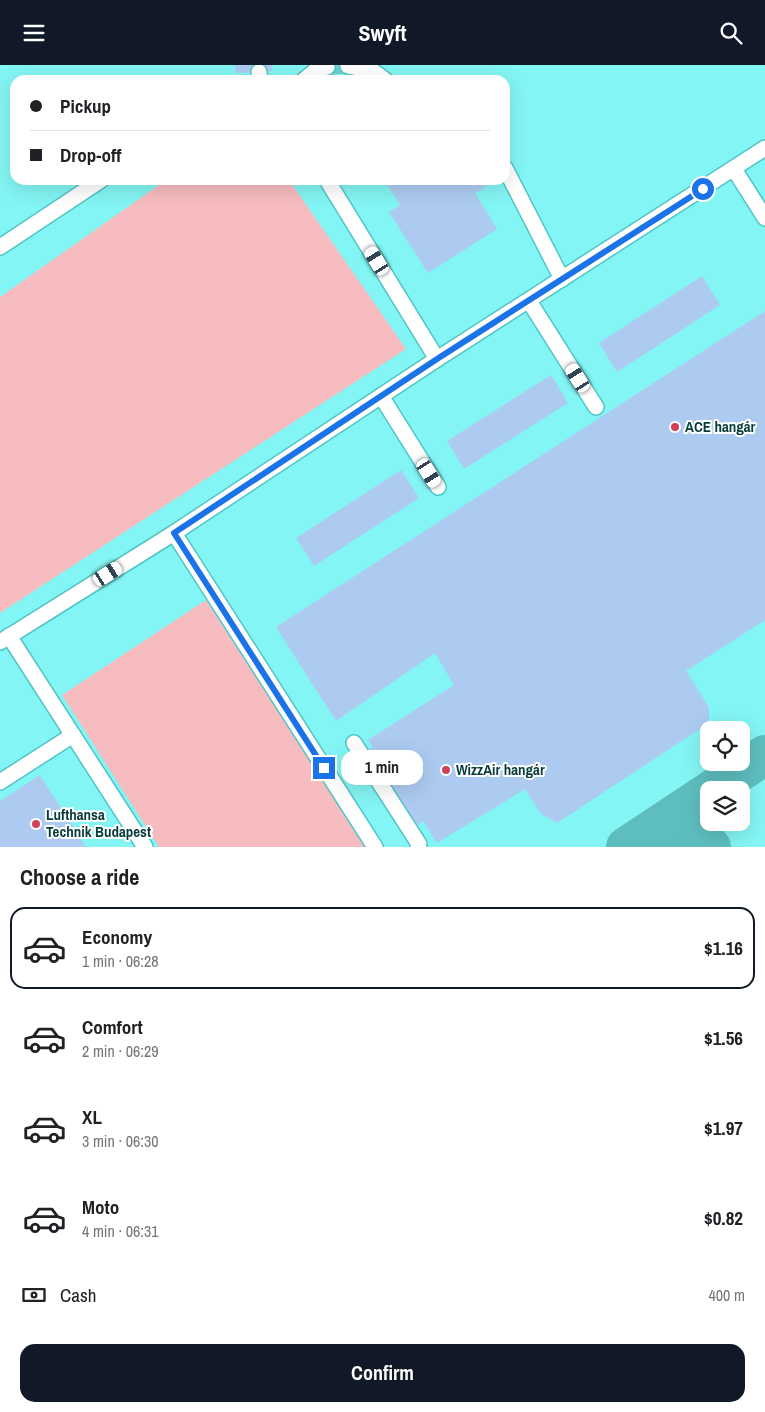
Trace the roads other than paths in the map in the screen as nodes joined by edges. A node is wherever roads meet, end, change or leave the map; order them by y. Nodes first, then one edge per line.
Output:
1 (348, 66) dead end
2 (328, 67) dead end
3 (310, 75) edge
4 (378, 75) edge
5 (763, 151) edge
6 (734, 169) junction
7 (510, 178) edge
8 (94, 185) edge
9 (330, 185) edge
10 (765, 218) edge
11 (0, 247) edge
12 (562, 279) junction
13 (528, 301) junction
14 (437, 359) junction
15 (381, 396) junction
16 (596, 407) dead end
17 (438, 487) dead end
18 (174, 533) junction
19 (5, 639) edge
20 (73, 735) junction
21 (354, 743) dead end
22 (0, 782) edge
23 (146, 847) edge
24 (375, 847) edge
25 (418, 847) edge

1 - 4 lane
2 - 3 lane
5 - 6 lane
6 - 10 lane
6 - 12 lane
7 - 12 lane
8 - 11 lane
9 - 14 lane
12 - 13 lane
13 - 14 lane
13 - 16 lane
14 - 15 lane
15 - 17 lane
15 - 18 lane
18 - 19 lane
18 - 24 lane
19 - 20 lane
20 - 22 lane
20 - 23 lane
21 - 25 lane

